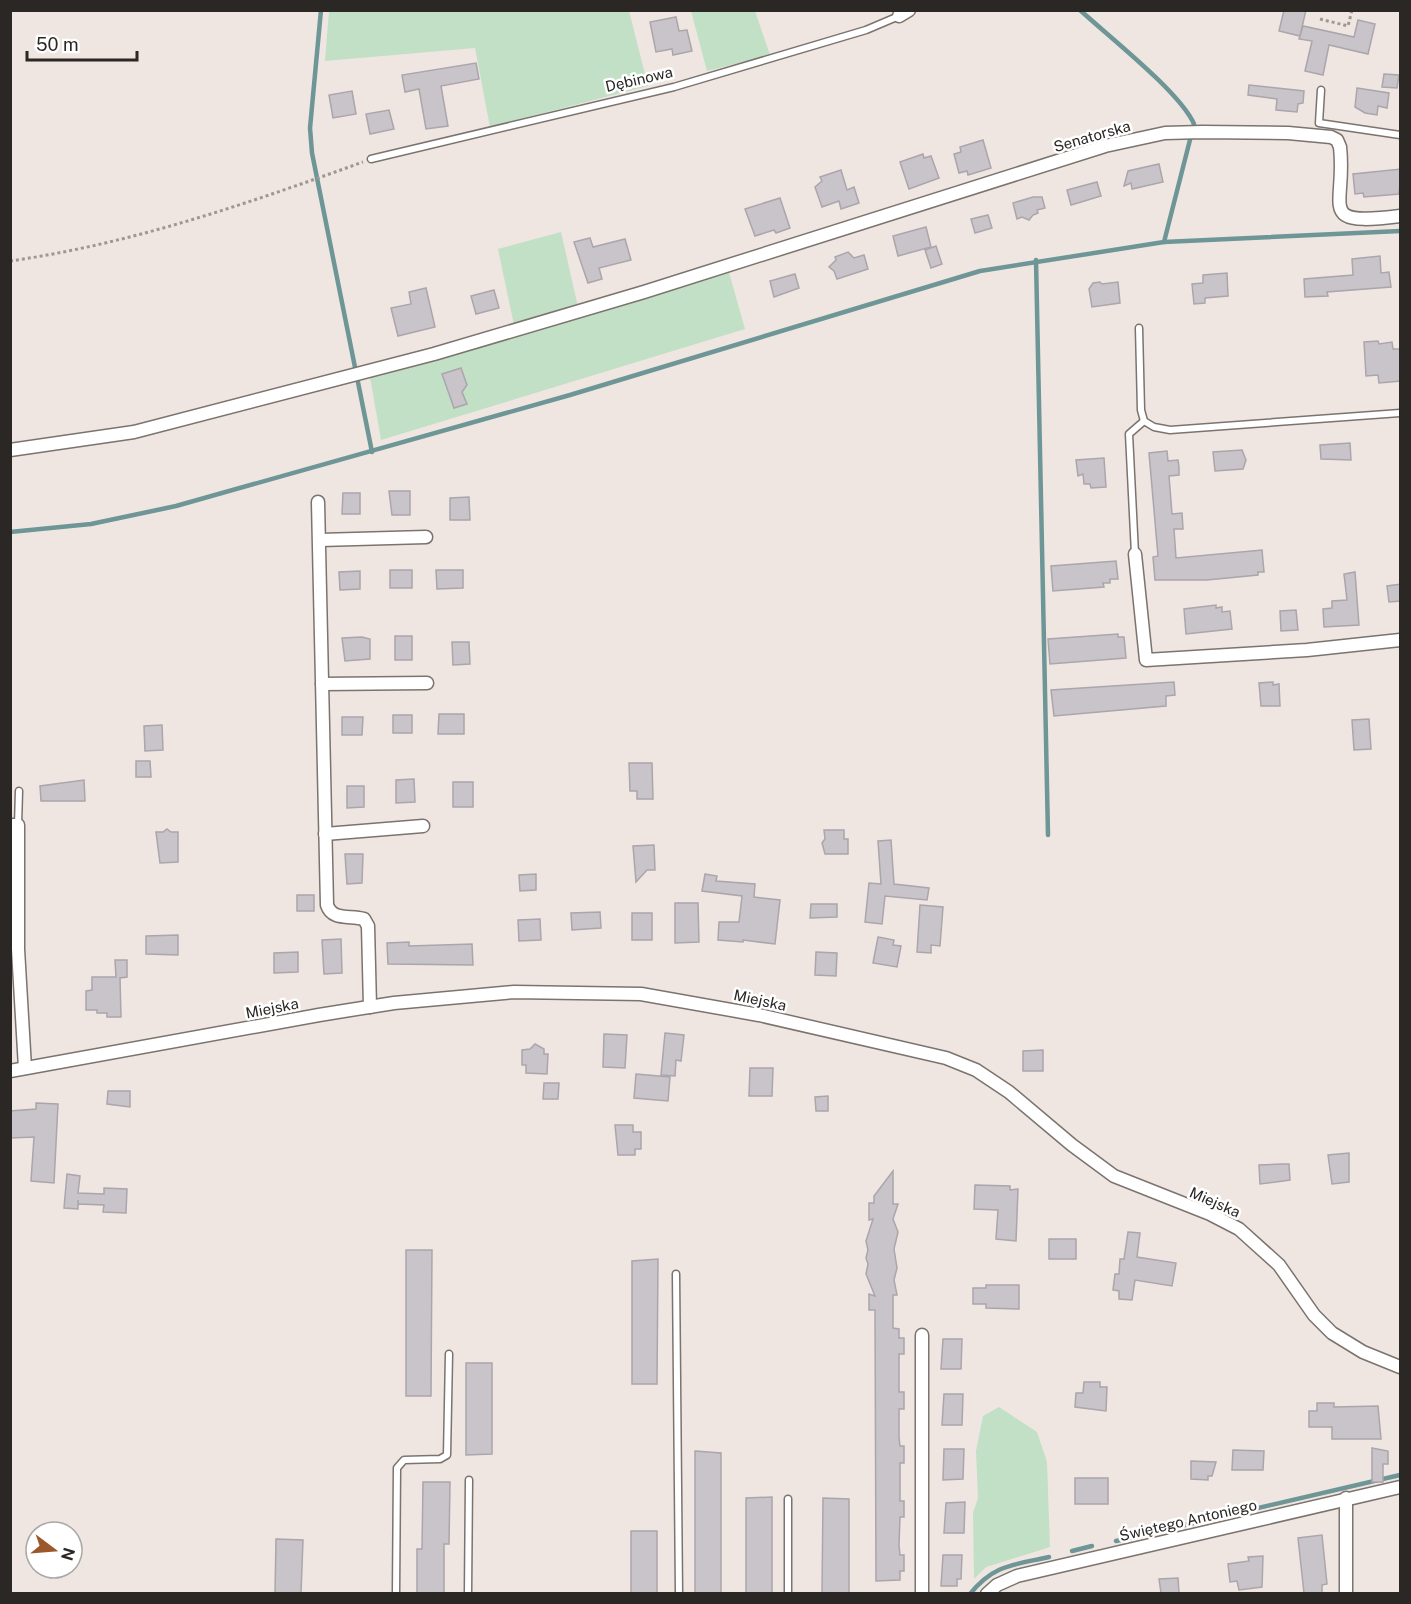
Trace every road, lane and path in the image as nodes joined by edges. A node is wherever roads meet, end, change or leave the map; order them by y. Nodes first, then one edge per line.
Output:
1 (1352, 10) edge
2 (904, 13) edge
3 (1320, 19) dead end
4 (1321, 90) dead end
5 (1401, 135) edge
6 (370, 159) joint
7 (1401, 216) edge
8 (10, 261) edge
9 (1139, 328) dead end
10 (1401, 413) edge
11 (1144, 421) junction
12 (10, 450) edge
13 (318, 502) dead end
14 (426, 537) dead end
15 (320, 540) junction
16 (1135, 554) joint
17 (1401, 640) edge
18 (427, 682) dead end
19 (322, 684) junction
20 (19, 792) dead end
21 (14, 825) edge
22 (423, 826) dead end
23 (325, 834) junction
24 (14, 894) edge
25 (370, 1007) junction
26 (25, 1068) junction
27 (10, 1071) edge
28 (676, 1274) dead end
29 (922, 1335) dead end
30 (449, 1354) dead end
31 (1401, 1367) edge
32 (469, 1480) dead end
33 (1401, 1487) edge
34 (1346, 1498) junction
35 (788, 1499) dead end
36 (396, 1593) edge
37 (468, 1593) edge
38 (679, 1593) edge
39 (788, 1593) edge
40 (922, 1593) edge
41 (987, 1593) edge
42 (1346, 1593) edge

1 - 3 path
2 - 6 lane, Dębinowa
4 - 5 lane
6 - 8 path
7 - 12 street, Senatorska
9 - 11 lane
10 - 11 lane
11 - 16 lane
13 - 15 street
14 - 15 street
15 - 19 street
16 - 17 street
18 - 19 street
19 - 23 street
20 - 21 lane
21 - 24 street
22 - 23 street
23 - 25 street
24 - 26 street
25 - 26 street, Miejska
25 - 31 street, Miejska
26 - 27 street, Miejska
28 - 38 lane
29 - 40 street
30 - 36 lane
32 - 37 lane
33 - 34 street, Świętego Antoniego
34 - 41 street, Świętego Antoniego
34 - 42 street
35 - 39 lane

